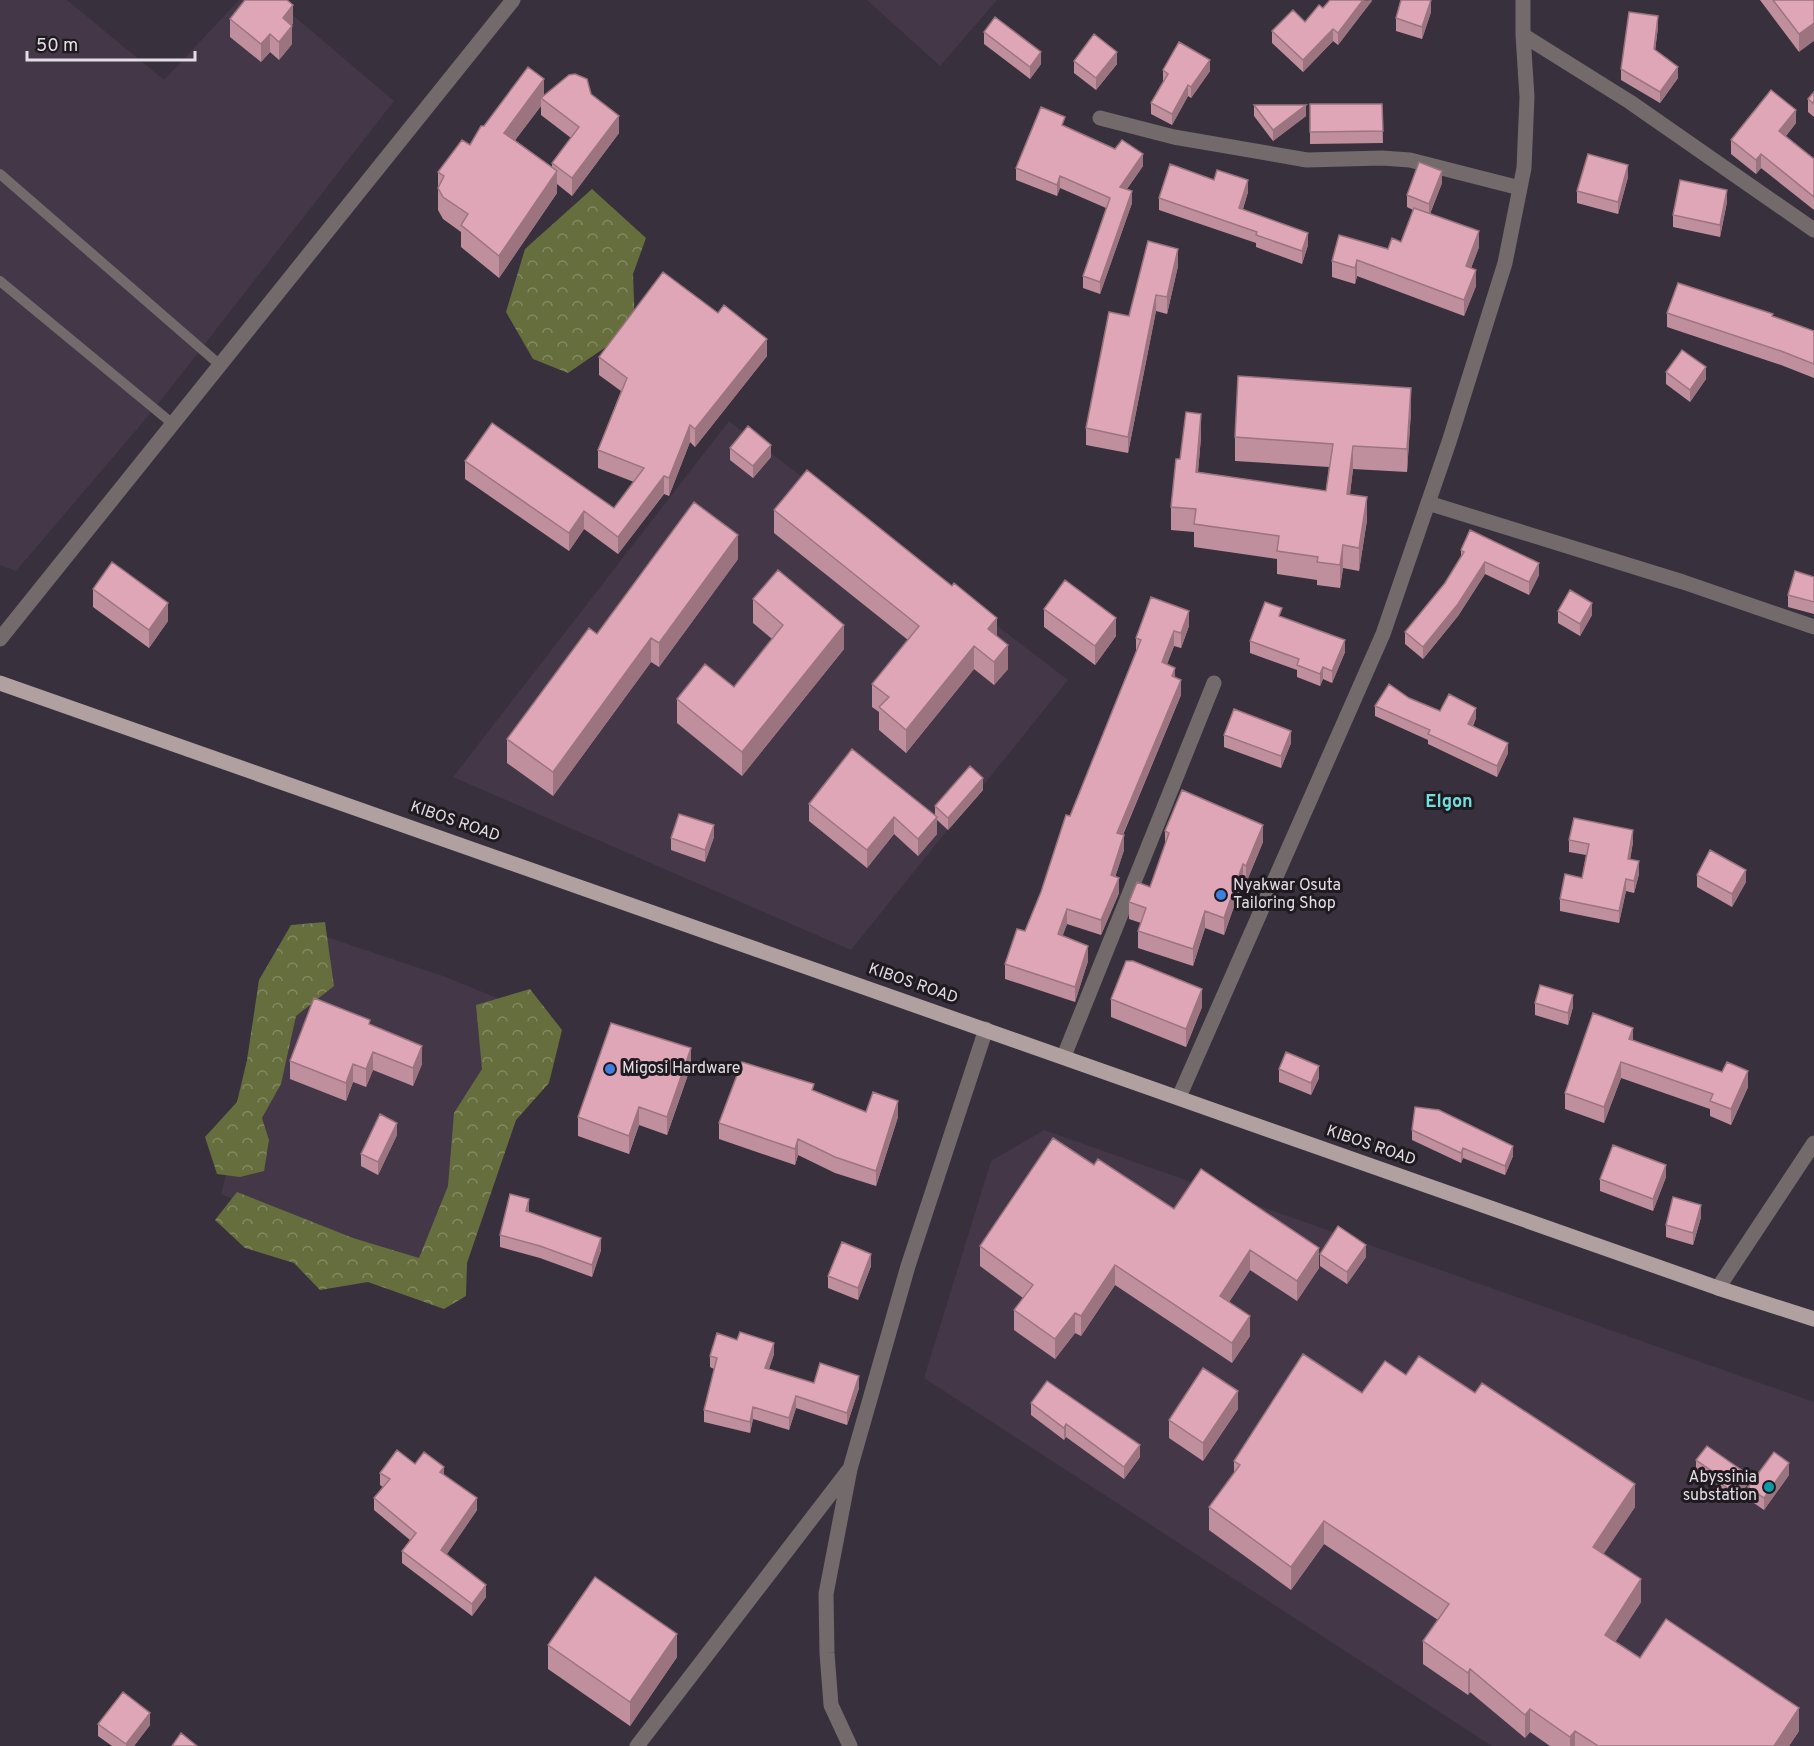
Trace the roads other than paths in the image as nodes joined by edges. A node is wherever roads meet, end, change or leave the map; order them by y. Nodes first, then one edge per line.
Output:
1 (513, 0) edge
2 (1523, 0) edge
3 (1522, 35) junction
4 (1100, 118) dead end
5 (0, 174) edge
6 (1520, 188) junction
7 (1814, 230) edge
8 (0, 281) edge
9 (220, 365) junction
10 (173, 423) junction
11 (1428, 503) junction
12 (1814, 627) edge
13 (0, 639) edge
14 (0, 683) edge
15 (1214, 683) dead end
16 (986, 1029) junction
17 (1064, 1056) junction
18 (1179, 1097) junction
19 (1814, 1143) edge
20 (1719, 1288) junction
21 (1814, 1319) edge
22 (850, 1469) junction
23 (637, 1746) edge
24 (850, 1746) edge

1 - 9 street
2 - 3 street
3 - 6 street
3 - 7 street
4 - 6 street
5 - 9 lane
6 - 11 street
8 - 10 lane
9 - 10 street
10 - 13 street
11 - 12 street
11 - 18 street
14 - 16 main road, KIBOS ROAD
15 - 17 street
16 - 17 main road, KIBOS ROAD
16 - 22 street
17 - 18 main road, KIBOS ROAD
18 - 20 main road, KIBOS ROAD
19 - 20 street
20 - 21 main road, KIBOS ROAD
22 - 23 street
22 - 24 street

